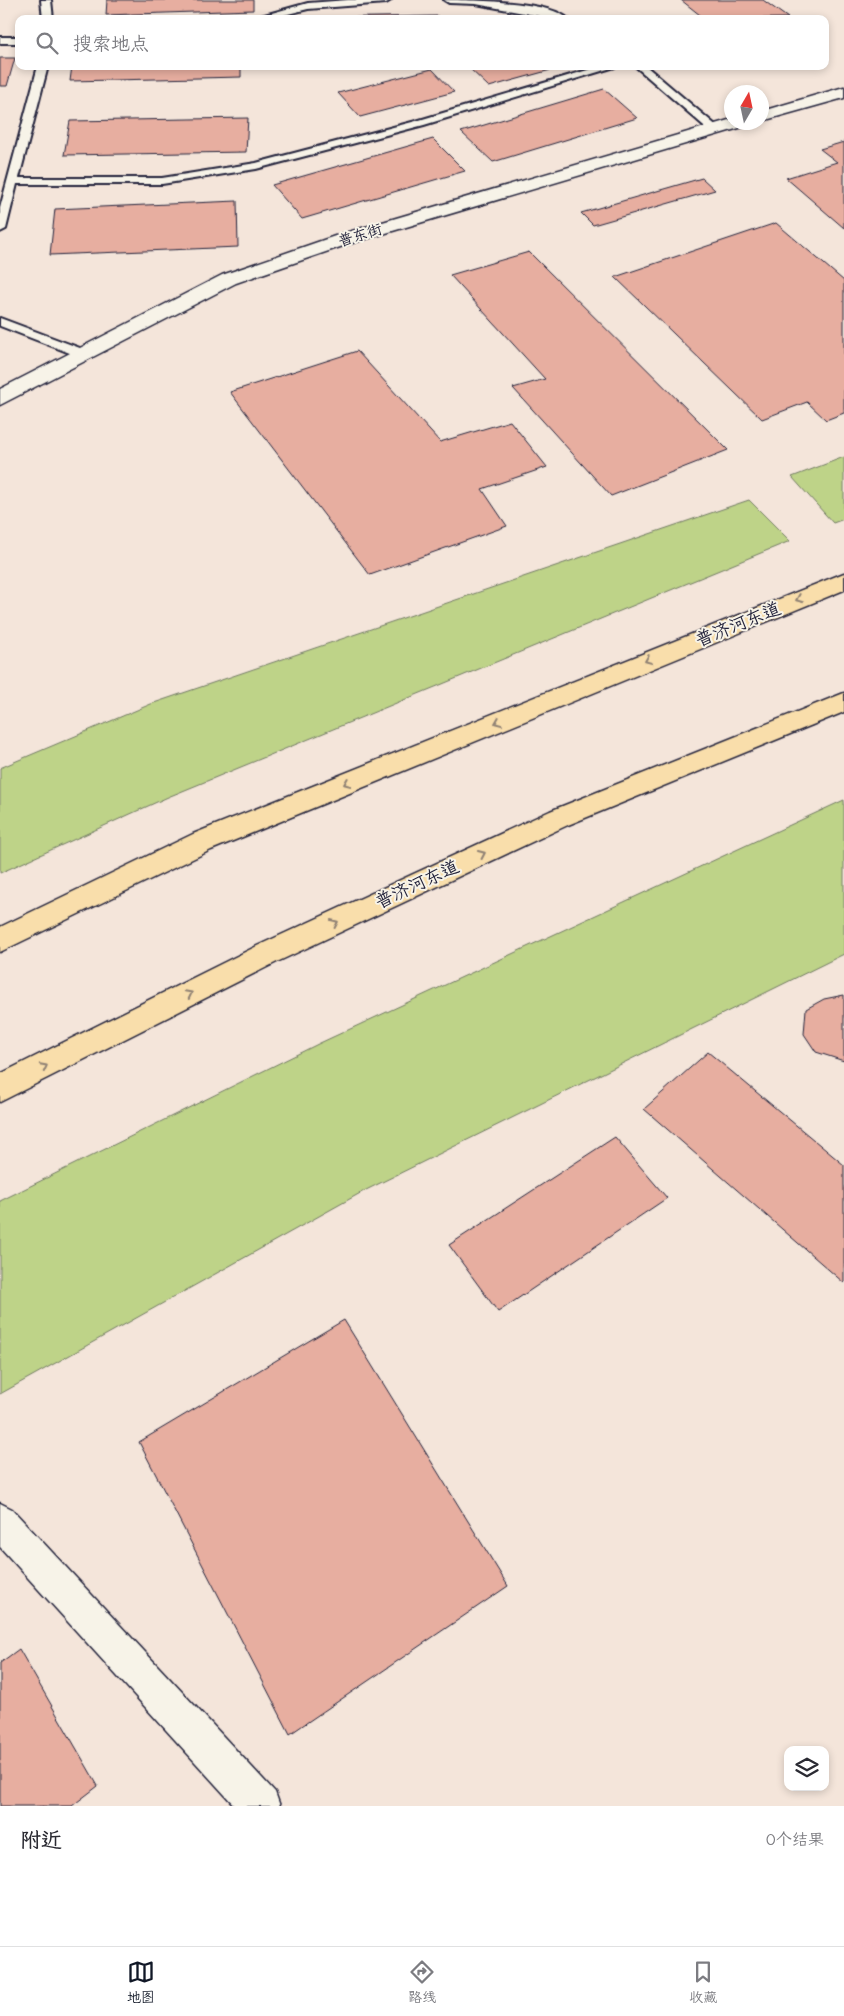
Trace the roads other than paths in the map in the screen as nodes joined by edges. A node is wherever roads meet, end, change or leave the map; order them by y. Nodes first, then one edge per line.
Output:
1 (46, 0) edge
2 (386, 0) edge
3 (449, 0) edge
4 (48, 15) edge
5 (271, 15) edge
6 (552, 15) edge
7 (0, 40) edge
8 (15, 40) edge
9 (42, 70) edge
10 (600, 70) edge
11 (645, 70) edge
12 (844, 92) edge
13 (769, 114) edge
14 (724, 127) edge
15 (715, 130) junction
16 (12, 181) junction
17 (0, 229) edge
18 (0, 322) edge
19 (84, 354) junction
20 (0, 398) edge
21 (844, 581) edge
22 (844, 702) edge
23 (0, 940) edge
24 (0, 1089) edge
25 (0, 1521) edge
26 (261, 1806) edge

1 - 4 lane
2 - 5 lane
3 - 6 lane
7 - 8 lane
9 - 16 lane
10 - 16 lane
11 - 15 lane
12 - 13 street
14 - 15 street, 普东街
15 - 19 street, 普东街
16 - 17 lane
18 - 19 lane
19 - 20 street, 普东街
21 -> 23 main road, 普济河东道
24 -> 22 main road, 普济河东道
25 - 26 street

